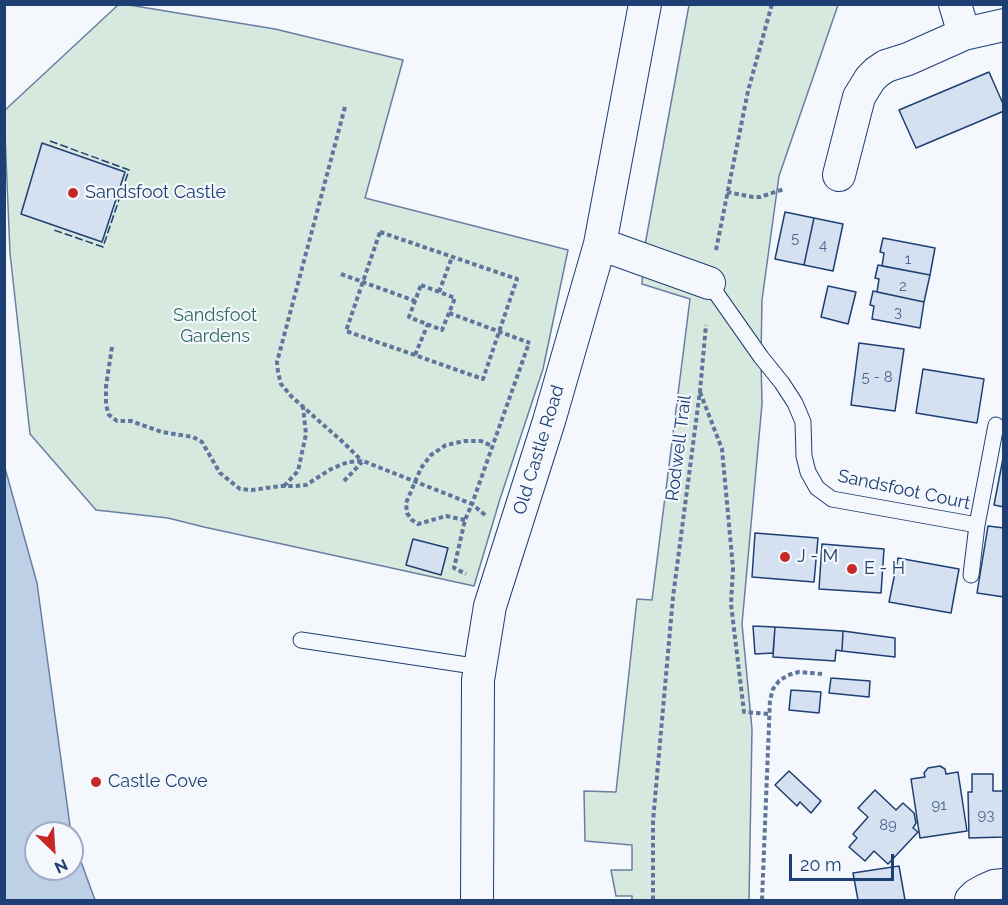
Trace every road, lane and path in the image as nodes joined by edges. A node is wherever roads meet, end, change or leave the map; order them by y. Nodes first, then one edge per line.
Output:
1 (645, 4) edge
2 (772, 4) edge
3 (955, 4) edge
4 (1004, 25) edge
5 (964, 34) junction
6 (345, 106) dead end
7 (839, 175) dead end
8 (784, 189) dead end
9 (728, 192) junction
10 (600, 244) junction
11 (452, 257) junction
12 (341, 274) dead end
13 (363, 281) junction
14 (709, 283) junction
15 (439, 292) junction
16 (415, 301) junction
17 (449, 313) junction
18 (428, 324) junction
19 (499, 332) junction
20 (529, 343) junction
21 (112, 347) dead end
22 (415, 355) junction
23 (567, 357) junction
24 (700, 391) junction
25 (303, 406) junction
26 (996, 425) dead end
27 (492, 446) junction
28 (363, 461) junction
29 (344, 481) dead end
30 (414, 481) junction
31 (285, 486) junction
32 (472, 504) junction
33 (465, 520) junction
34 (977, 525) junction
35 (971, 575) dead end
36 (496, 589) junction
37 (301, 640) dead end
38 (480, 667) junction
39 (822, 674) dead end
40 (769, 714) junction
41 (1004, 885) edge
42 (477, 900) edge
43 (653, 900) edge
44 (762, 900) edge
45 (971, 900) edge

1 - 10 street, Old Castle Road
2 - 9 path, Rodwell Trail
3 - 5 street
4 - 5 street
5 - 7 street
6 - 25 path
8 - 9 path
9 - 14 path, Rodwell Trail
10 - 14 street
10 - 23 street, Old Castle Road
11 - 13 path
11 - 15 path
11 - 19 path
12 - 13 path
13 - 16 path
13 - 22 path
14 - 24 path, Rodwell Trail
14 - 34 lane, Sandsfoot Court
15 - 16 path
15 - 17 path
16 - 18 path
17 - 18 path
17 - 19 path
18 - 22 path
19 - 20 path
19 - 22 path
20 - 23 path
20 - 27 path
21 - 31 path
23 - 36 street, Old Castle Road
24 - 40 path
24 - 43 path, Rodwell Trail
25 - 28 path
25 - 31 path
26 - 34 lane, Sandsfoot Court
27 - 30 path
27 - 32 path
28 - 29 path
28 - 30 path
28 - 31 path
30 - 32 path
30 - 33 path
32 - 33 path
33 - 36 path
34 - 35 lane
36 - 38 street, Old Castle Road
37 - 38 lane
38 - 42 street, Old Castle Road
39 - 40 path
40 - 44 path
41 - 45 street

